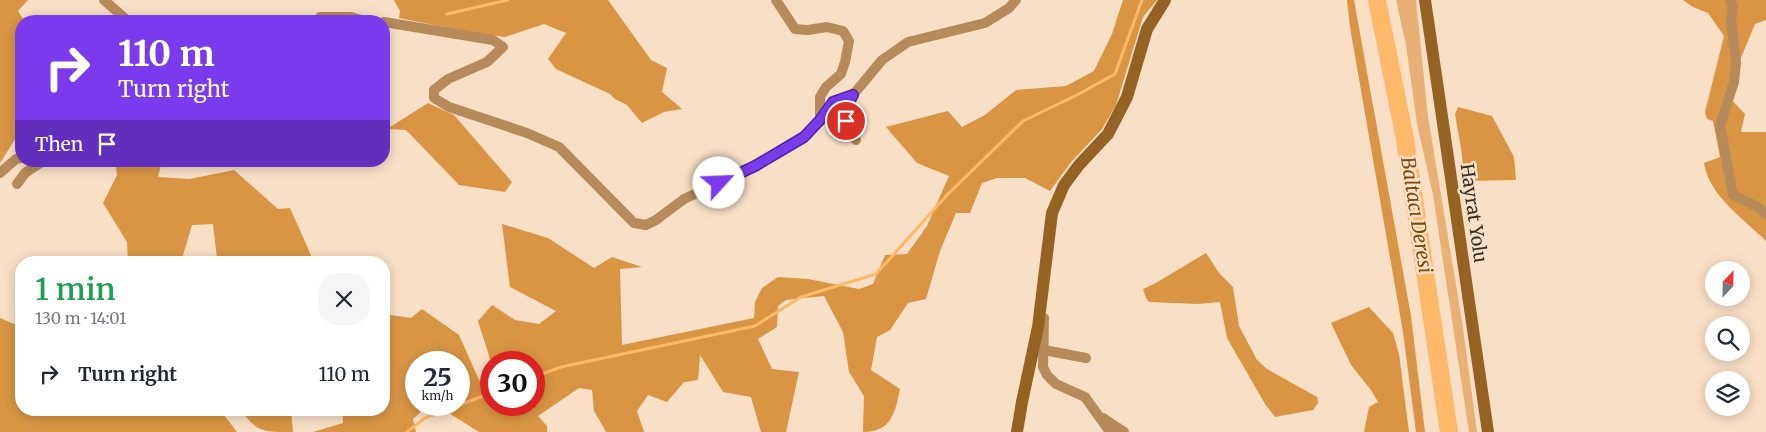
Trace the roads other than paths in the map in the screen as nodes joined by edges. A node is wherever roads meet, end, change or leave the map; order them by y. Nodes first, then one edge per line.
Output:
1 (104, 0) edge
2 (776, 0) edge
3 (1016, 0) edge
4 (1165, 0) edge
5 (1425, 0) edge
6 (1730, 0) edge
7 (121, 15) edge
8 (390, 23) edge
9 (853, 95) junction
10 (820, 120) junction
11 (856, 140) dead end
12 (15, 160) edge
13 (34, 167) edge
14 (0, 173) edge
15 (17, 184) dead end
16 (1766, 214) edge
17 (1044, 277) junction
18 (1044, 350) junction
19 (1086, 358) dead end
20 (1096, 413) junction
21 (1017, 432) edge
22 (1110, 432) edge
23 (1124, 432) edge
24 (1488, 432) edge

1 - 7 street
2 - 10 street
3 - 9 street
4 - 17 street
5 - 24 street, Hayrat Yolu
6 - 16 street
8 - 10 street
9 - 10 street
9 - 11 street
12 - 14 street
13 - 15 street
17 - 18 street
17 - 21 street
18 - 19 street
18 - 20 street
20 - 22 street
20 - 23 street

